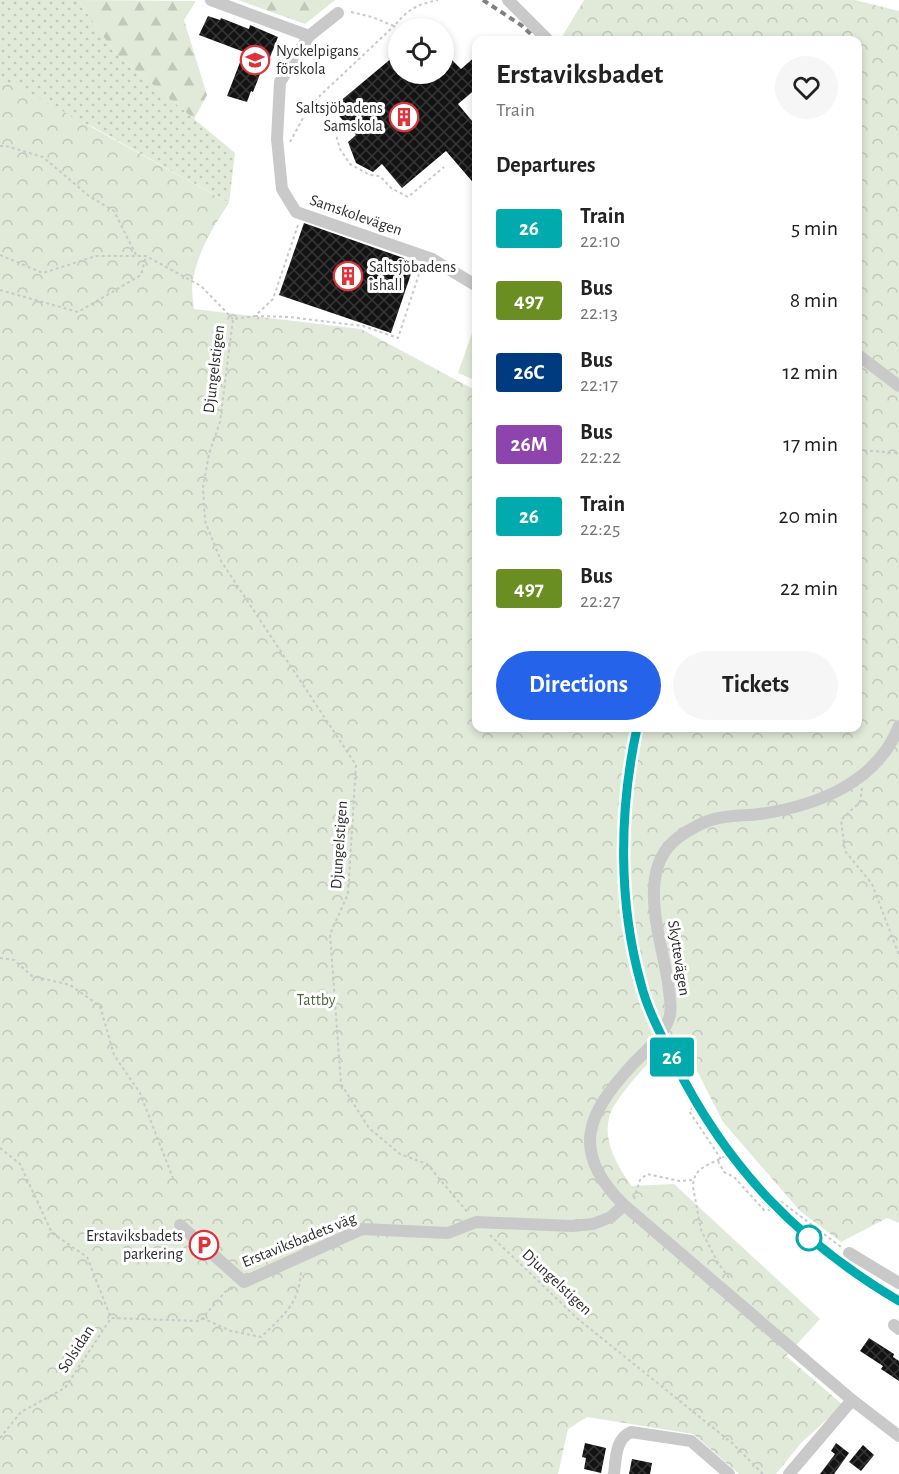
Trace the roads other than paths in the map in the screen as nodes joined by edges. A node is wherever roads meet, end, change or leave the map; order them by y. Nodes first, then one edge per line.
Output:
1 (211, 0) edge
2 (508, 0) edge
3 (338, 13) road end
4 (309, 36) junction
5 (544, 36) edge
6 (472, 283) edge
7 (862, 358) edge
8 (899, 386) edge
9 (899, 726) edge
10 (628, 1203) junction
11 (180, 1226) dead end
12 (849, 1253) road end
13 (899, 1283) edge
14 (852, 1400) junction
15 (899, 1436) edge
16 (614, 1474) edge
17 (729, 1474) edge
18 (789, 1474) edge

1 - 4 street
2 - 5 street
3 - 4 street, Samskolevägen
4 - 6 street, Samskolevägen
7 - 8 street
9 - 10 street, Skyttevägen
10 - 11 street, Erstaviksbadets väg
10 - 14 street, Skyttevägen
12 - 13 street
14 - 15 street, Skyttevägen
14 - 18 street
16 - 17 street

